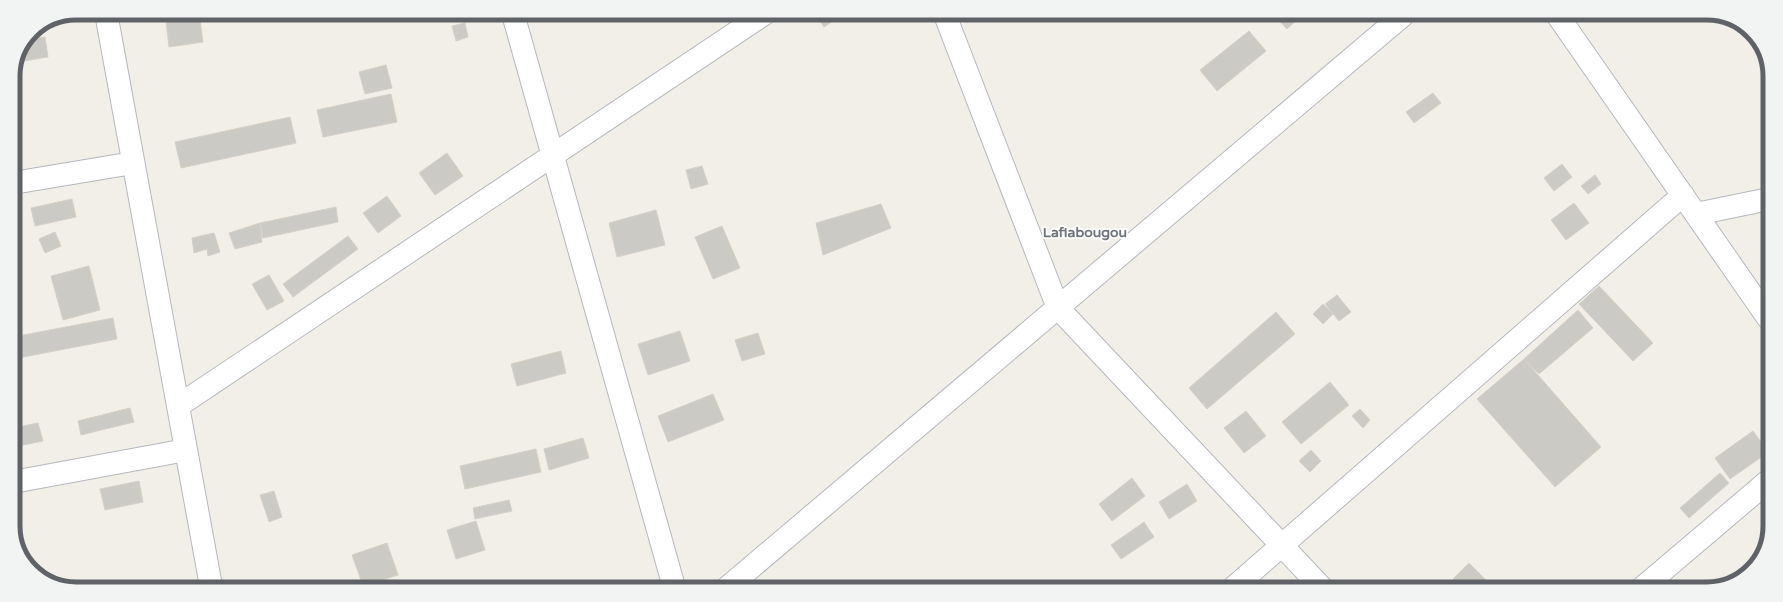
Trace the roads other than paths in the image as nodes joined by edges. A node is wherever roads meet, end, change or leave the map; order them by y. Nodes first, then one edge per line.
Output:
1 (107, 20) edge
2 (514, 20) edge
3 (755, 20) edge
4 (947, 20) edge
5 (1397, 20) edge
6 (1561, 20) edge
7 (552, 156) junction
8 (133, 163) junction
9 (20, 182) edge
10 (1683, 195) junction
11 (1763, 200) edge
12 (1696, 214) junction
13 (1058, 308) junction
14 (1763, 311) edge
15 (178, 406) junction
16 (186, 450) junction
17 (20, 481) edge
18 (1763, 485) edge
19 (1282, 546) junction
20 (210, 582) edge
21 (673, 582) edge
22 (734, 582) edge
23 (1240, 582) edge
24 (1316, 582) edge
25 (1649, 582) edge

1 - 8 street
2 - 7 street
3 - 7 street
4 - 13 street
5 - 13 street
6 - 10 street
7 - 15 street
7 - 21 street
8 - 9 street
8 - 15 street
10 - 12 street
10 - 19 street
11 - 12 street
12 - 14 street
13 - 19 street
13 - 22 street
15 - 16 street
16 - 17 street
16 - 20 street
18 - 25 street
19 - 23 street
19 - 24 street

